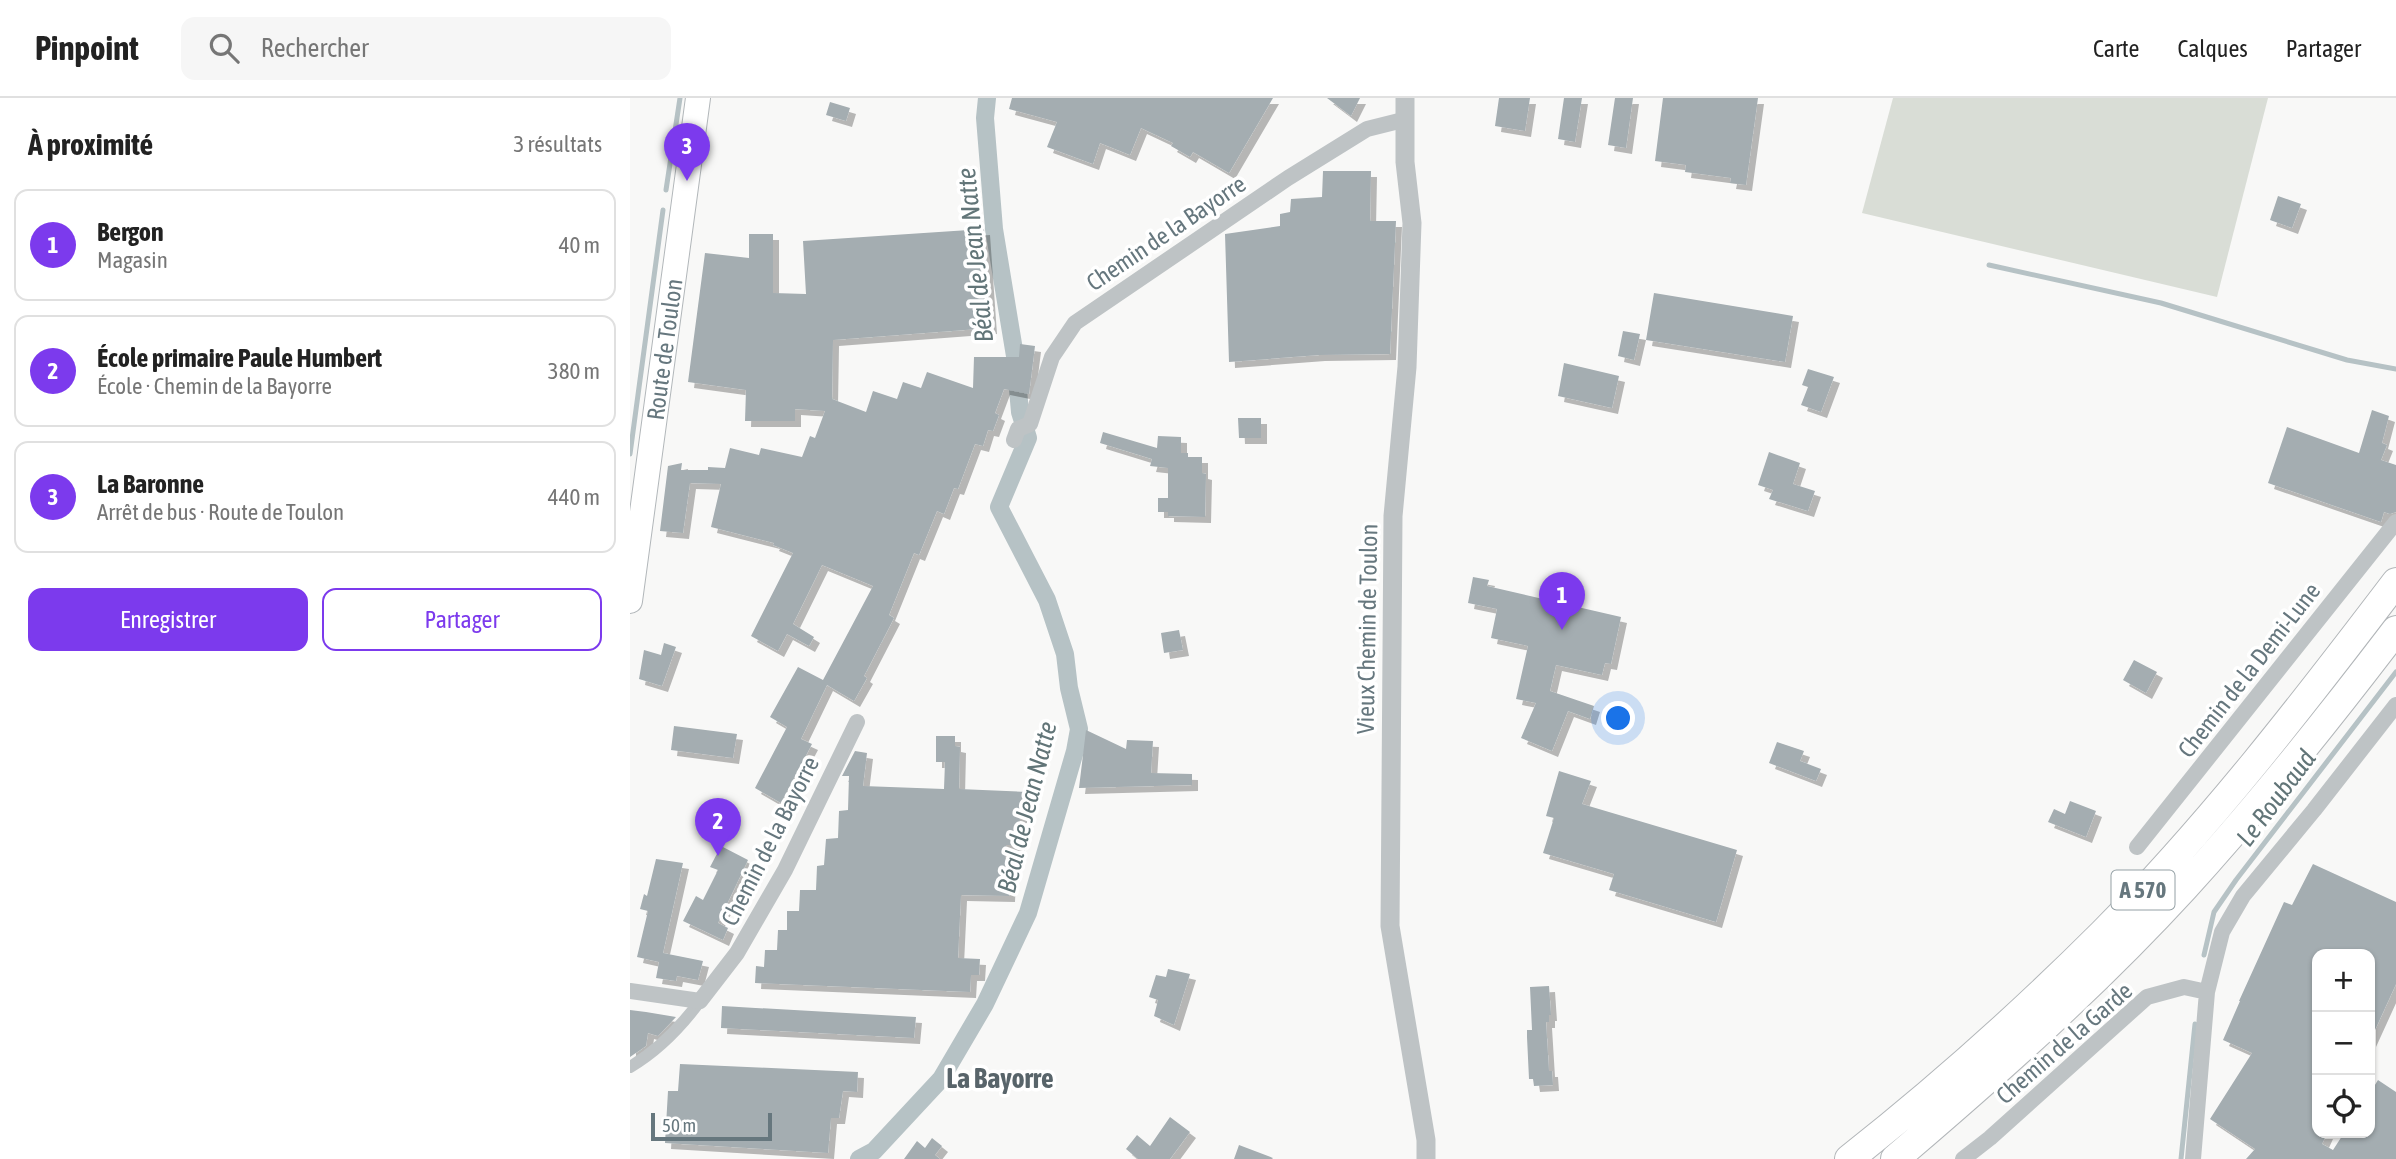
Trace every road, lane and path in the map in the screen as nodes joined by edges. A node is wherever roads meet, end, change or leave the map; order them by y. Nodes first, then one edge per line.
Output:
1 (698, 98) edge
2 (1405, 98) edge
3 (1403, 120) junction
4 (1020, 431) dead end
5 (2396, 522) edge
6 (2396, 582) edge
7 (630, 601) edge
8 (2396, 630) edge
9 (2396, 705) edge
10 (857, 722) dead end
11 (2137, 846) dead end
12 (630, 991) edge
13 (2207, 992) junction
14 (699, 1001) junction
15 (630, 1067) edge
16 (1426, 1159) edge
17 (1849, 1159) edge
18 (1895, 1159) edge
19 (1963, 1159) edge
20 (2193, 1159) edge

1 - 7 main road, Route de Toulon
2 - 3 street, Vieux Chemin de Toulon
3 - 4 street, Chemin de la Bayorre
3 - 16 street, Vieux Chemin de Toulon
5 - 11 street, Chemin de la Demi-Lune
6 - 17 highway, A 570
8 - 18 highway, A 570
9 - 13 street
10 - 14 street, Chemin de la Bayorre
12 - 14 street
13 - 19 street, Chemin de la Garde
13 - 20 street
14 - 15 street, Chemin de la Bayorre

